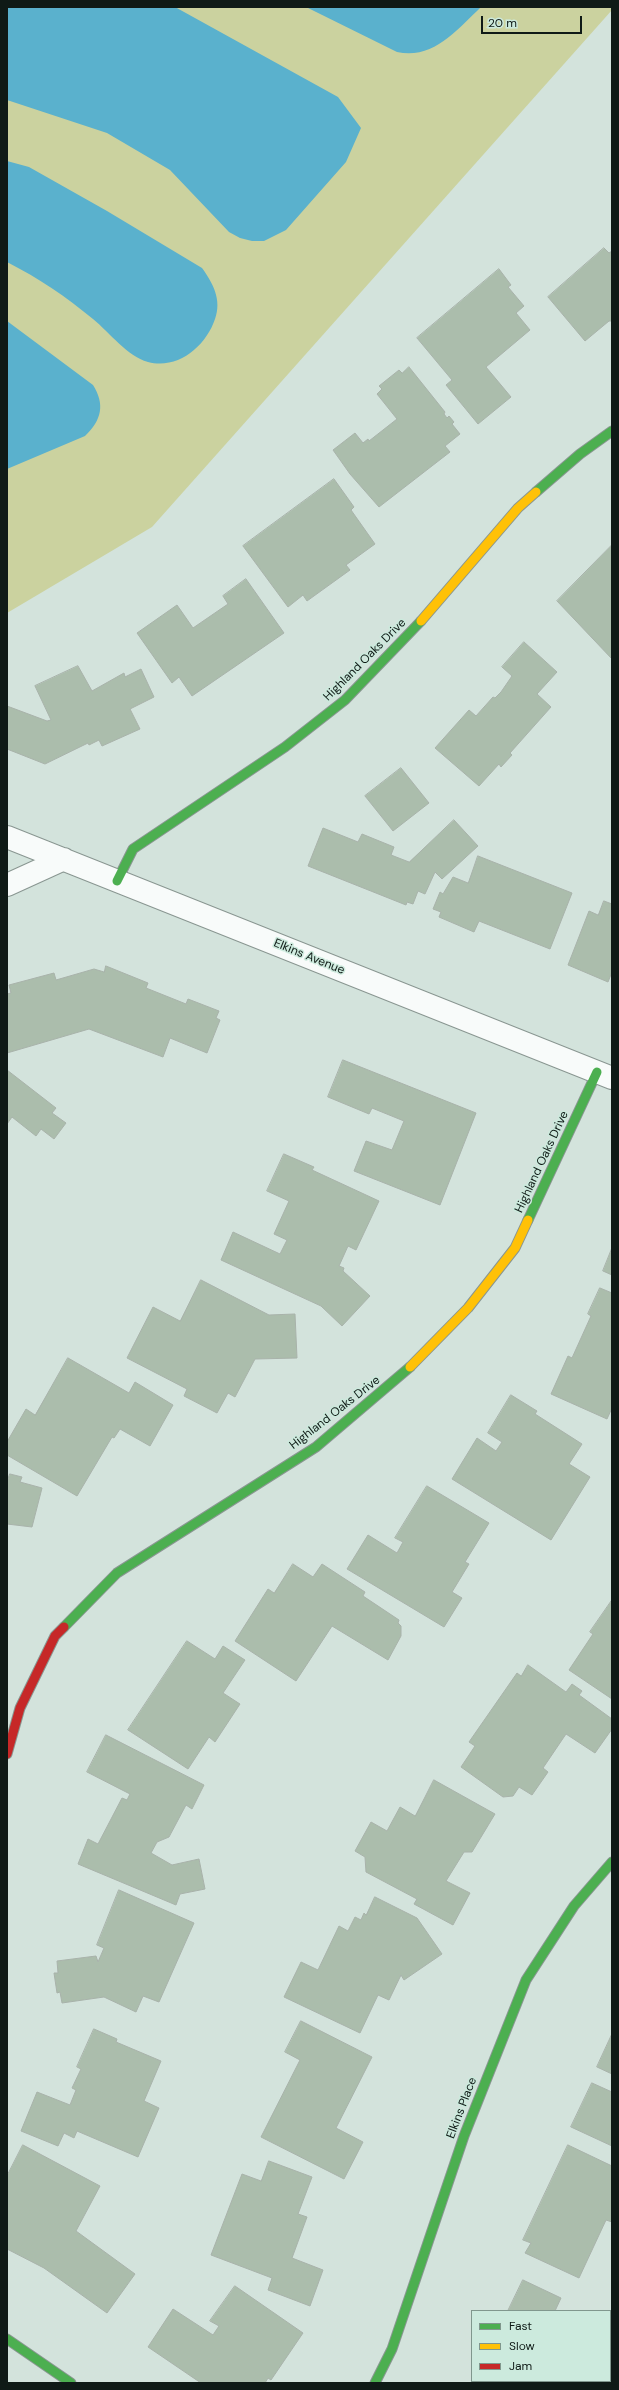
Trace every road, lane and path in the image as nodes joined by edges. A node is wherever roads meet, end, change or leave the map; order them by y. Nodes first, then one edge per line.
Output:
1 (612, 431) edge
2 (7, 837) edge
3 (64, 859) junction
4 (117, 881) junction
5 (7, 885) edge
6 (605, 1075) edge
7 (7, 1754) edge
8 (612, 1862) edge
9 (7, 2339) edge
10 (70, 2383) edge
11 (375, 2383) edge

1 - 4 street, Highland Oaks Drive
2 - 3 street, Elkins Avenue
3 - 4 street, Elkins Avenue
3 - 5 street
4 - 6 street, Elkins Avenue
6 - 7 street, Highland Oaks Drive
8 - 11 street, Elkins Place
9 - 10 street

